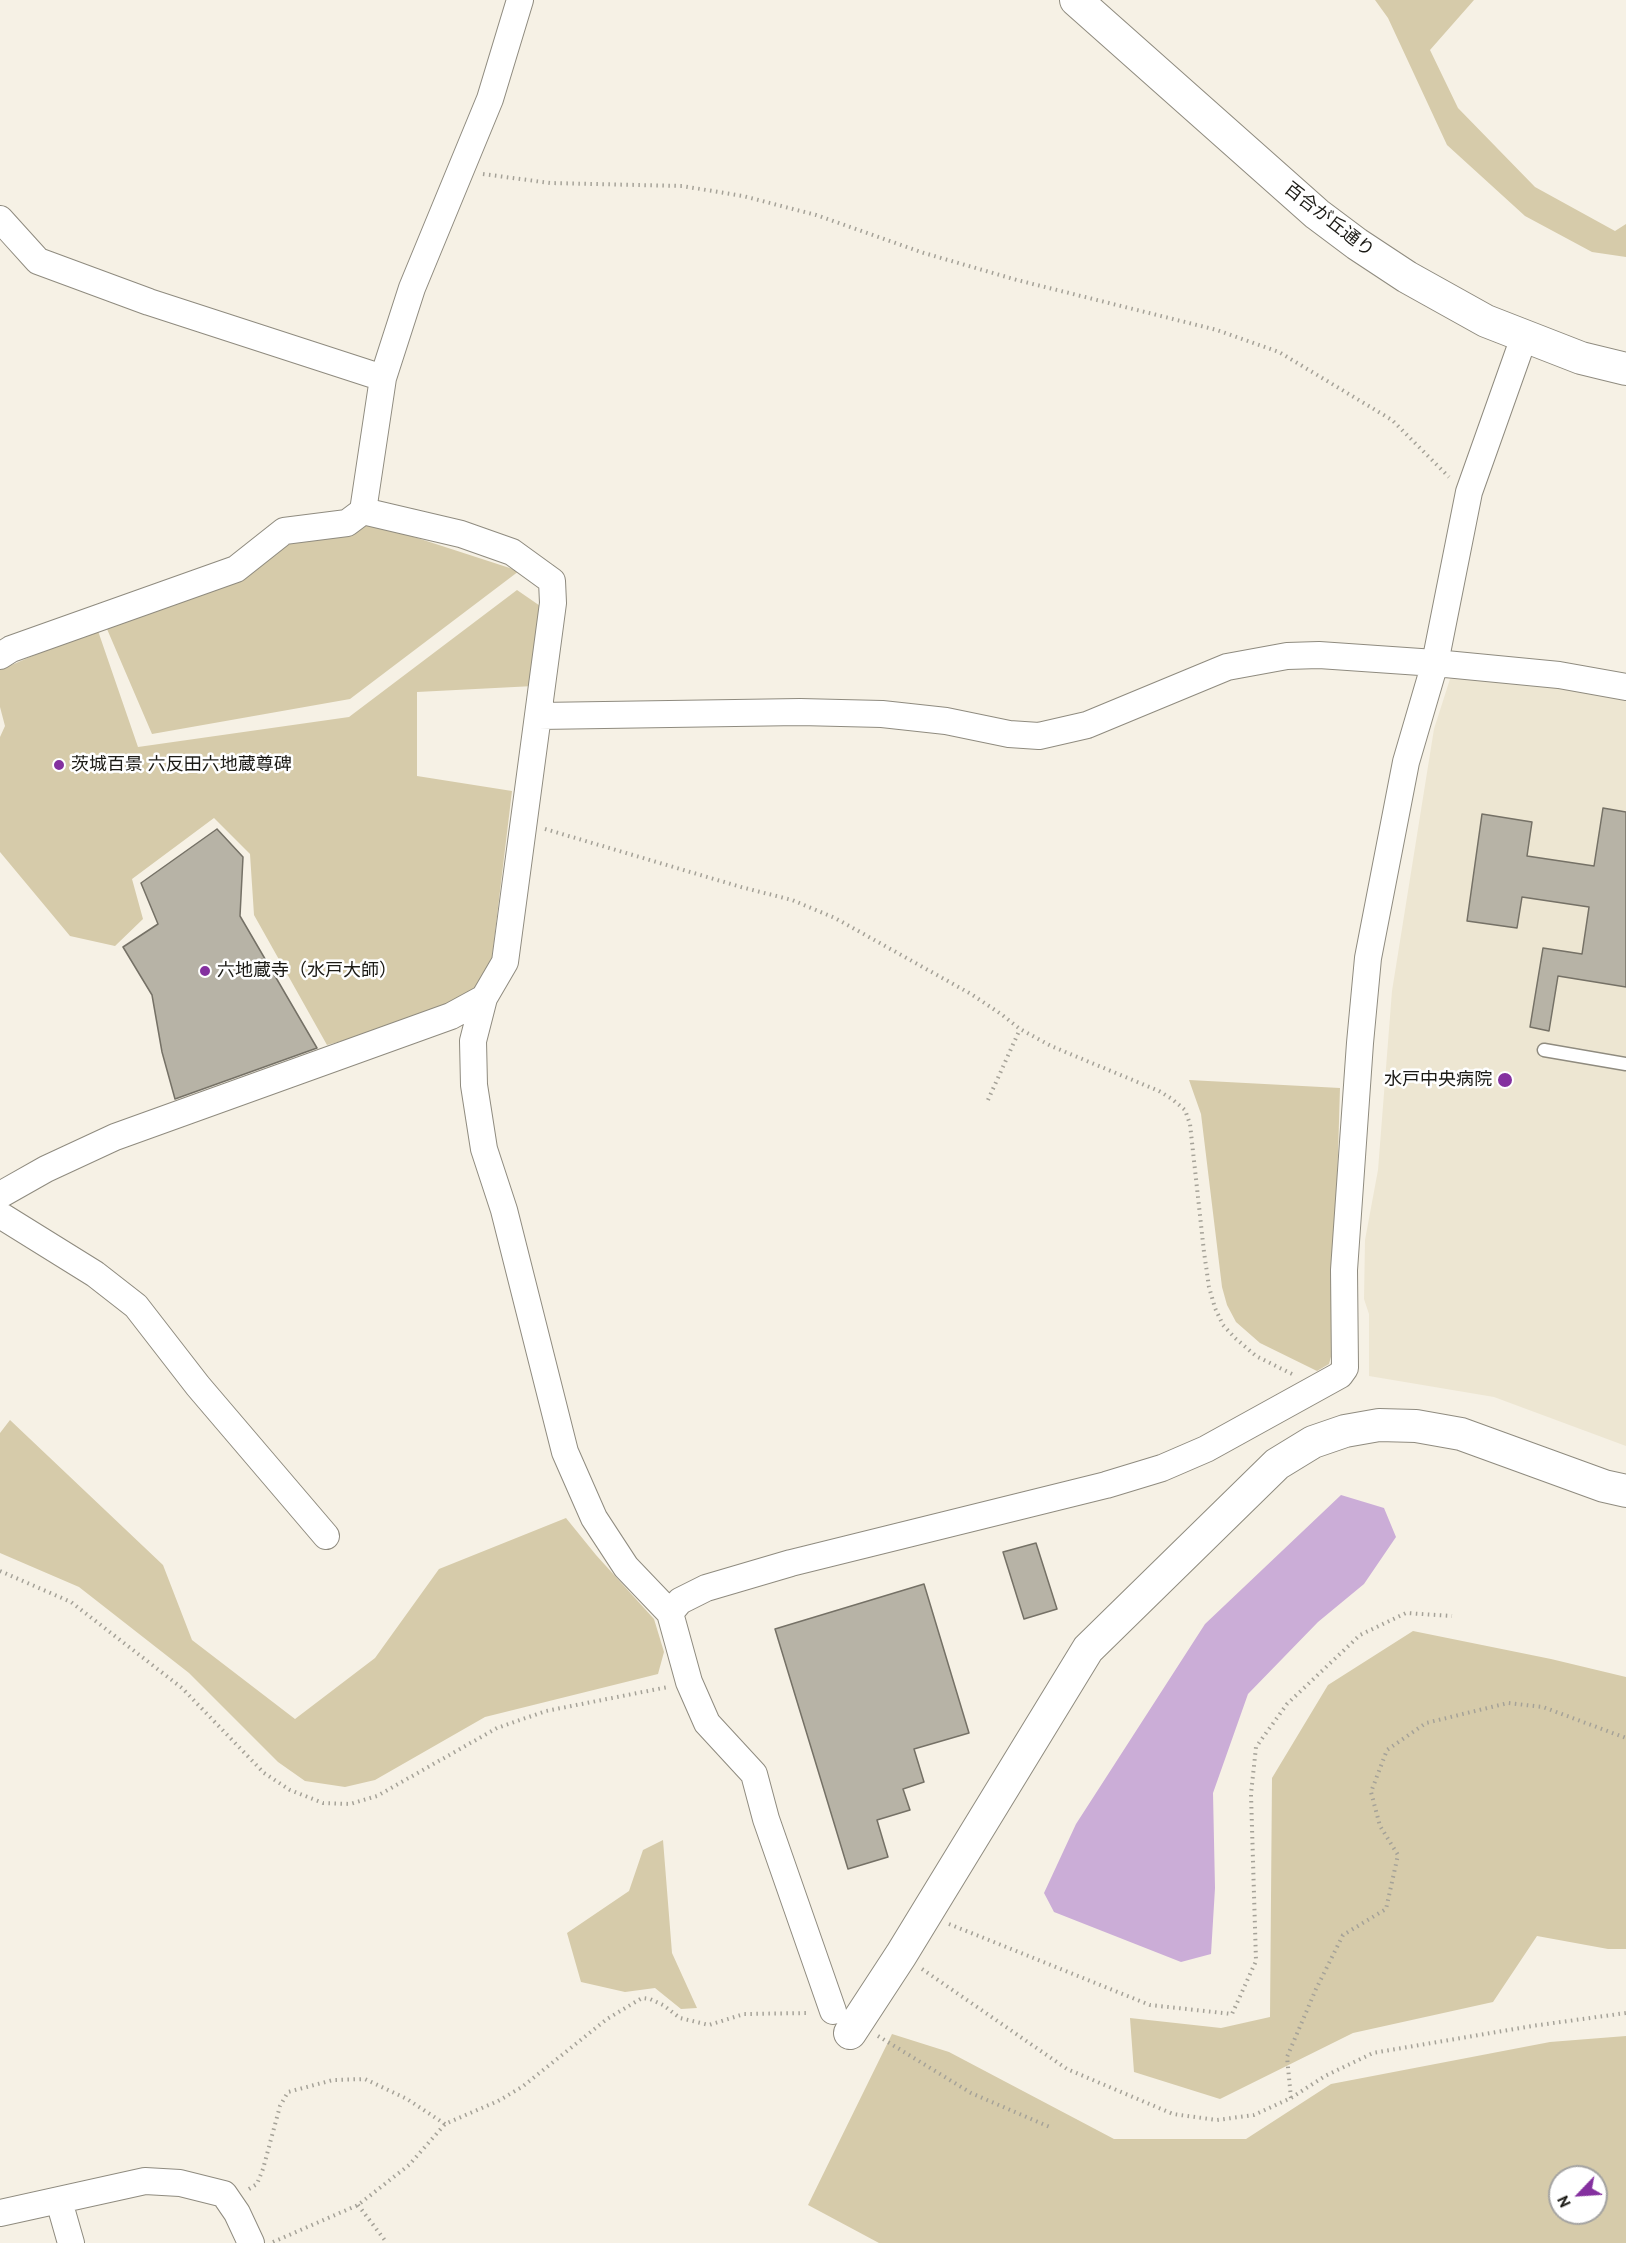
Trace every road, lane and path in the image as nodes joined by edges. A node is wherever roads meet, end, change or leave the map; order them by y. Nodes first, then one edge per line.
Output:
1 (520, 0) edge
2 (1076, 0) edge
3 (459, 171) junction
4 (0, 219) edge
5 (1524, 338) junction
6 (1626, 369) edge
7 (383, 378) junction
8 (1469, 492) junction
9 (363, 511) junction
10 (0, 656) edge
11 (1435, 663) junction
12 (1626, 687) edge
13 (539, 716) junction
14 (524, 823) junction
15 (484, 998) junction
16 (1020, 1029) junction
17 (1544, 1050) dead end
18 (1626, 1064) edge
19 (988, 1100) dead end
20 (0, 1195) edge
21 (0, 1215) edge
22 (1317, 1387) junction
23 (1626, 1491) edge
24 (326, 1536) dead end
25 (0, 1571) edge
26 (670, 1613) junction
27 (1452, 1616) dead end
28 (689, 1682) junction
29 (1626, 1738) edge
30 (926, 1914) junction
31 (902, 1955) junction
32 (1626, 2013) edge
33 (847, 2022) junction
34 (1291, 2098) junction
35 (446, 2124) junction
36 (1052, 2128) dead end
37 (224, 2194) junction
38 (59, 2201) junction
39 (358, 2205) junction
40 (0, 2213) edge
41 (70, 2243) edge
42 (251, 2243) edge
43 (271, 2243) edge
44 (387, 2243) edge

1 - 3 street
2 - 5 street, 百合が丘通り
3 - 7 street
3 - 8 path
4 - 7 street
5 - 6 street, 百合が丘通り
5 - 8 street
7 - 9 street
8 - 11 street
9 - 10 street
9 - 13 street
11 - 12 street
11 - 13 street
11 - 22 street
13 - 14 street
14 - 15 street
14 - 16 path
15 - 20 street
15 - 26 street
16 - 19 path
16 - 22 path
17 - 18 lane
21 - 24 street
22 - 26 street
23 - 30 street
25 - 28 path
26 - 28 street
27 - 30 path
28 - 33 street
29 - 34 path
30 - 31 street
31 - 33 street
31 - 34 path
32 - 34 path
33 - 35 path
33 - 36 path
35 - 37 path
35 - 39 path
37 - 38 street
37 - 42 street
38 - 40 street
38 - 41 street
39 - 43 path
39 - 44 path

